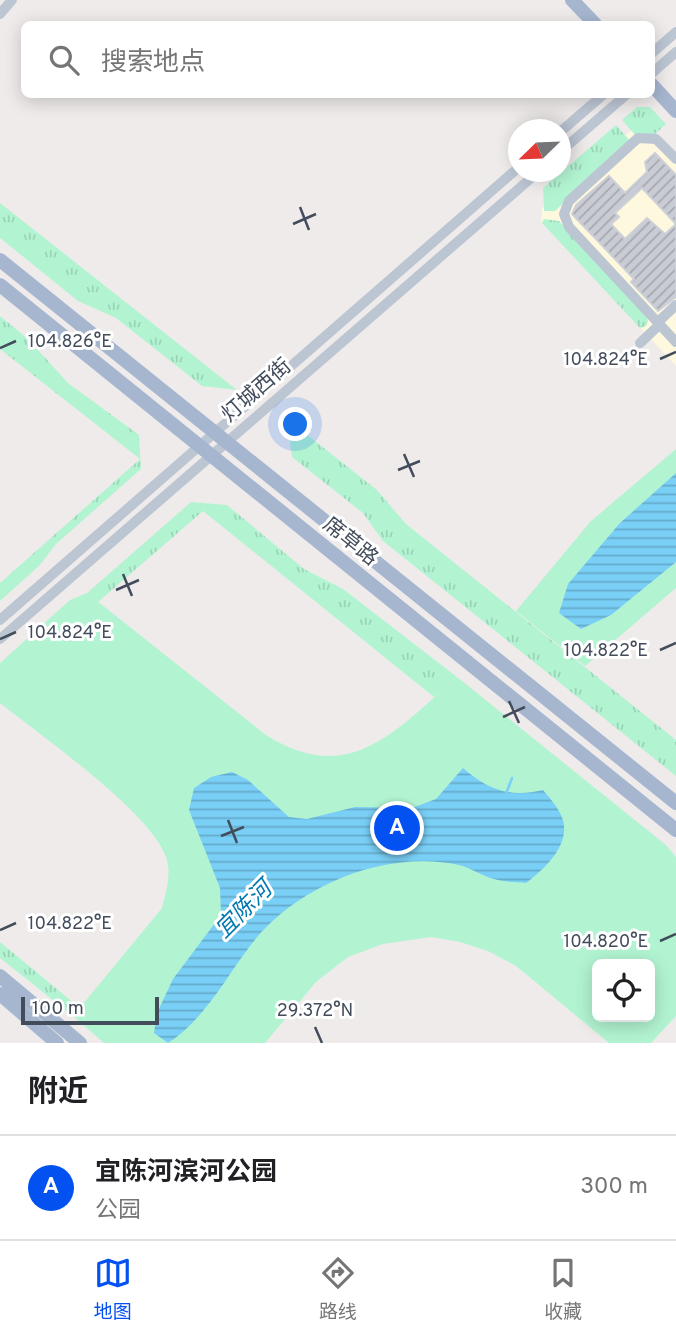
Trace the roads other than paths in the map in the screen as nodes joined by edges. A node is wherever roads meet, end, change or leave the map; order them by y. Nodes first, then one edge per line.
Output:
1 (12, 0) edge
2 (572, 0) edge
3 (0, 14) edge
4 (592, 21) edge
5 (676, 32) edge
6 (655, 50) edge
7 (676, 52) edge
8 (655, 70) edge
9 (655, 88) edge
10 (599, 98) edge
11 (622, 98) edge
12 (676, 111) edge
13 (571, 123) edge
14 (571, 143) edge
15 (676, 159) edge
16 (508, 178) edge
17 (526, 182) edge
18 (0, 260) edge
19 (0, 285) edge
20 (676, 305) edge
21 (659, 323) junction
22 (676, 342) edge
23 (640, 343) dead end
24 (221, 436) junction
25 (205, 449) junction
26 (0, 620) edge
27 (0, 639) edge
28 (676, 803) edge
29 (676, 830) edge
30 (0, 976) edge
31 (0, 994) edge
32 (57, 1043) edge
33 (80, 1043) edge

1 - 3 street
2 - 4 main road
5 - 6 street
7 - 8 street
9 - 12 main road
10 - 13 street
11 - 14 street
15 - 21 street
16 - 24 street, 灯城西街
17 - 24 street, 灯城西街
18 - 24 main road, 席草路
19 - 25 main road, 席草路
20 - 21 street
21 - 22 street
21 - 23 street
24 - 25 street, 灯城西街
24 - 28 main road, 席草路
25 - 26 street, 灯城西街
25 - 27 street, 灯城西街
25 - 29 main road, 席草路
30 - 33 main road
31 - 32 main road

